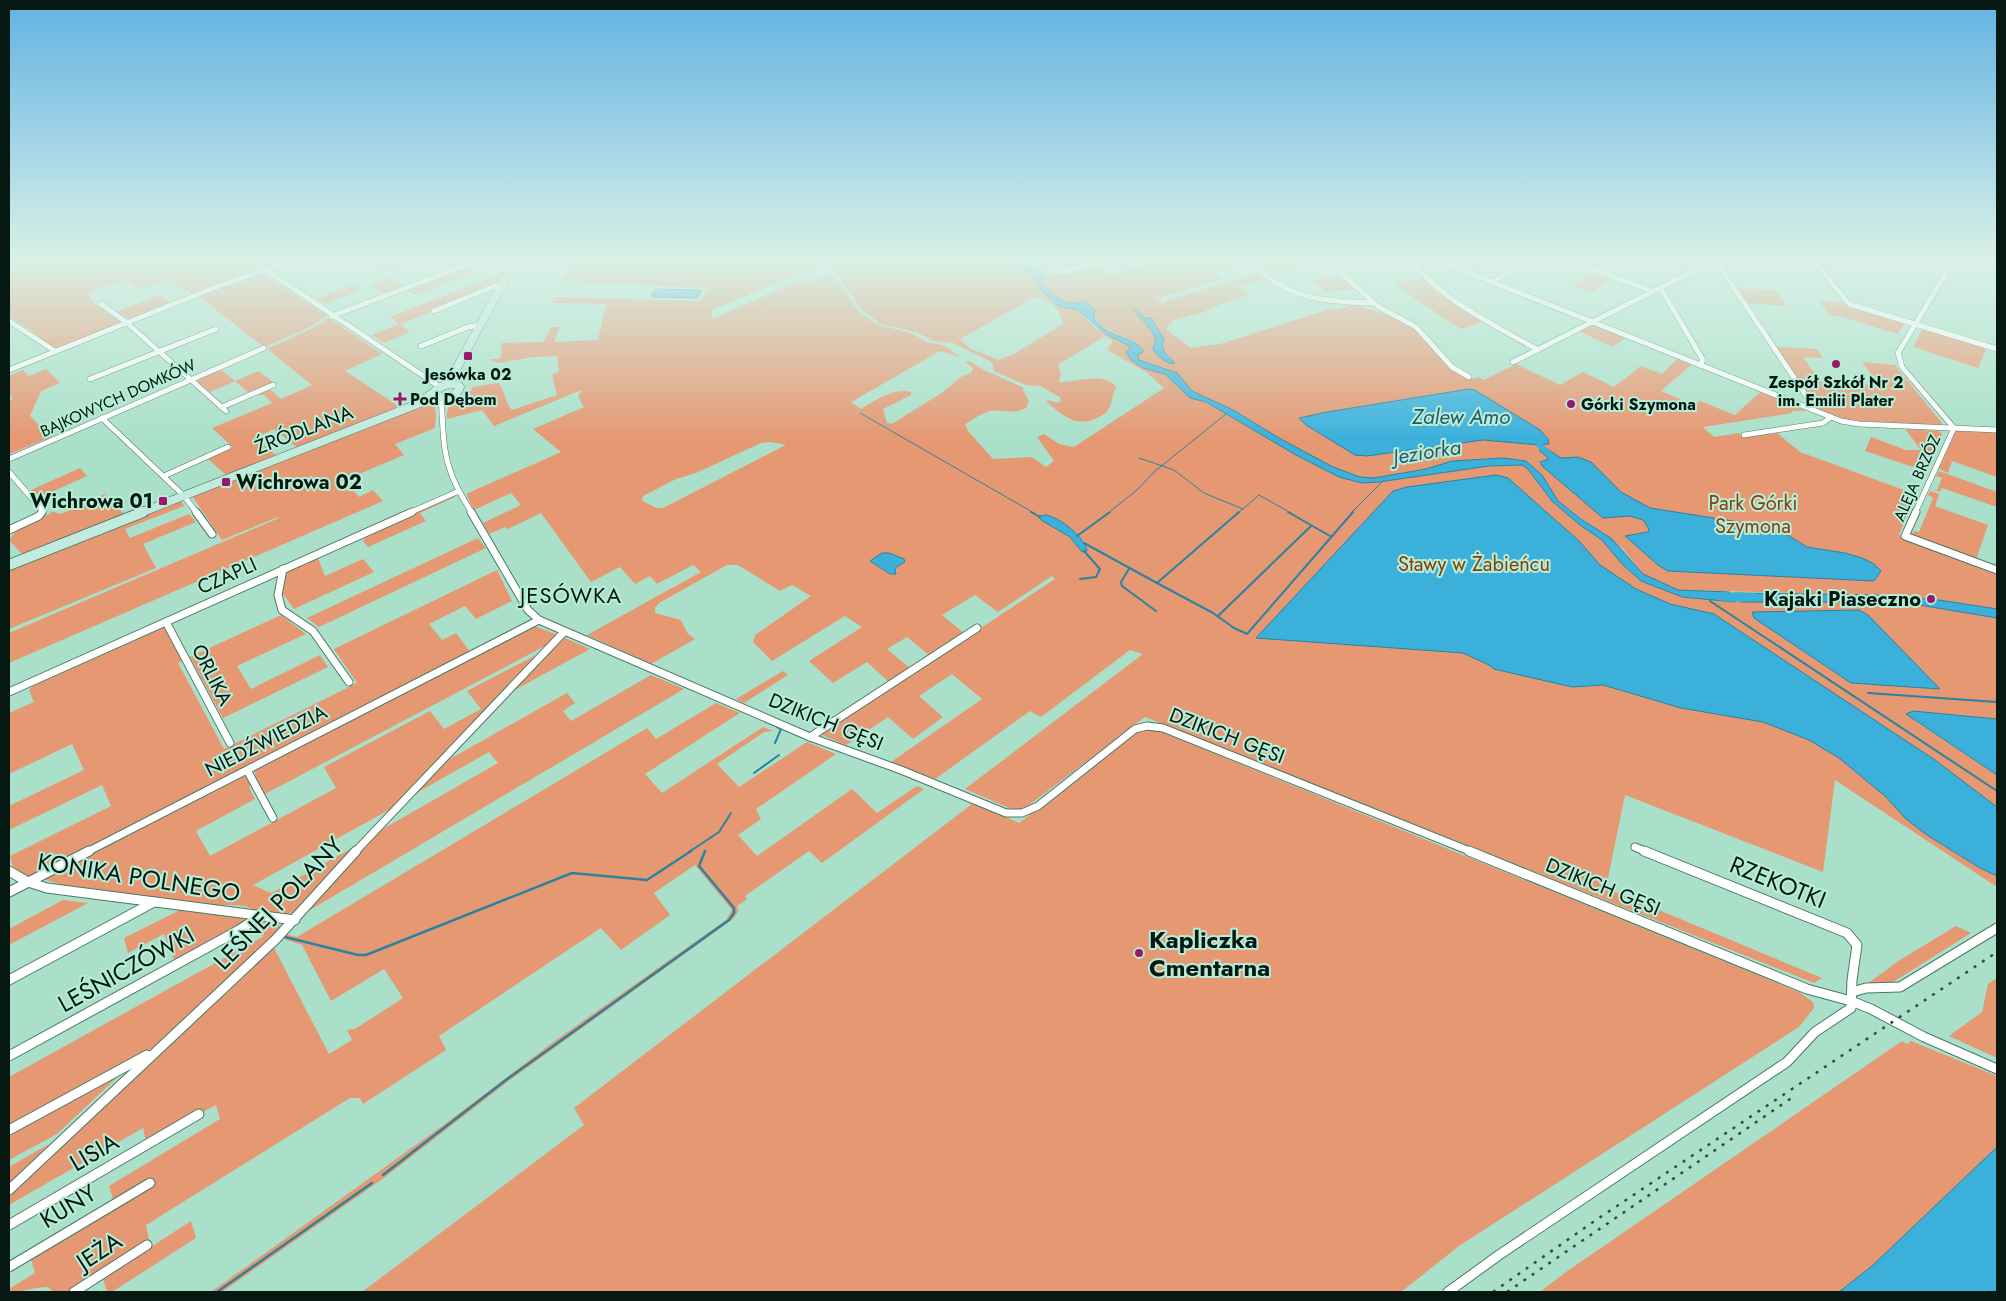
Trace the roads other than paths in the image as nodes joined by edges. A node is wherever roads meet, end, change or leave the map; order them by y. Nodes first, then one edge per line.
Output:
1 (121, 319) edge
2 (134, 319) edge
3 (336, 319) edge
4 (483, 319) edge
5 (1401, 319) edge
6 (1484, 319) edge
7 (1584, 319) edge
8 (1598, 319) edge
9 (1679, 319) edge
10 (1755, 319) edge
11 (1898, 319) edge
12 (1919, 319) edge
13 (9, 321) edge
14 (126, 322) junction
15 (1592, 322) junction
16 (1916, 324) junction
17 (480, 325) junction
18 (216, 329) dead end
19 (421, 346) dead end
20 (264, 348) dead end
21 (1997, 349) edge
22 (1538, 350) junction
23 (55, 351) junction
24 (157, 351) junction
25 (1513, 362) dead end
26 (1700, 365) junction
27 (9, 370) edge
28 (455, 371) junction
29 (1469, 377) dead end
30 (90, 379) dead end
31 (190, 380) junction
32 (454, 384) junction
33 (273, 385) dead end
34 (440, 391) junction
35 (451, 396) junction
36 (1811, 409) junction
37 (442, 411) junction
38 (102, 418) junction
39 (1831, 418) junction
40 (1954, 428) junction
41 (1997, 430) edge
42 (1744, 435) dead end
43 (228, 447) dead end
44 (9, 459) edge
45 (9, 472) edge
46 (164, 476) junction
47 (459, 491) junction
48 (184, 496) junction
49 (9, 530) edge
50 (212, 534) dead end
51 (9, 565) edge
52 (283, 569) junction
53 (1997, 570) edge
54 (539, 620) junction
55 (166, 622) junction
56 (977, 628) dead end
57 (564, 632) junction
58 (349, 682) dead end
59 (9, 692) edge
60 (810, 736) junction
61 (230, 743) dead end
62 (247, 770) junction
63 (274, 818) dead end
64 (1634, 847) dead end
65 (9, 871) edge
66 (28, 882) junction
67 (9, 892) edge
68 (155, 901) junction
69 (261, 916) junction
70 (295, 920) junction
71 (1997, 928) edge
72 (9, 980) edge
73 (1851, 996) junction
74 (156, 1050) junction
75 (9, 1056) edge
76 (1997, 1069) edge
77 (199, 1114) dead end
78 (9, 1130) edge
79 (150, 1183) dead end
80 (9, 1190) edge
81 (9, 1225) edge
82 (147, 1245) dead end
83 (9, 1267) edge
84 (74, 1292) edge
85 (1448, 1292) edge

1 - 14 street
2 - 14 street
3 - 34 street
4 - 17 main road
5 - 29 street
6 - 22 street
7 - 15 street
8 - 15 street
9 - 26 street
10 - 36 street
11 - 16 street
12 - 16 street, ALEJA BRZÓZ
13 - 23 street
14 - 23 street
14 - 24 street
15 - 22 street
15 - 26 street
16 - 21 street
16 - 40 street, ALEJA BRZÓZ
17 - 19 street
17 - 28 main road
18 - 24 street
20 - 31 street, BAJKOWYCH DOMKÓW
22 - 25 street
23 - 27 street
24 - 30 street
24 - 31 street
26 - 36 street
28 - 32 main road
28 - 34 main road
31 - 33 street
31 - 38 street, BAJKOWYCH DOMKÓW
32 - 34 main road
32 - 35 main road
34 - 35 main road
34 - 37 street, DZIKICH GĘSI
34 - 48 main road, ŹRÓDLANA
35 - 37 street
36 - 39 street
37 - 47 street, DZIKICH GĘSI
38 - 44 street, BAJKOWYCH DOMKÓW
38 - 46 street
39 - 40 street
39 - 42 street
40 - 41 street
40 - 53 street, ALEJA BRZÓZ
43 - 46 street
45 - 49 street
46 - 48 street
47 - 52 street, CZAPLI
47 - 54 street, DZIKICH GĘSI
48 - 50 street
48 - 51 main road, ŹRÓDLANA
52 - 55 street, CZAPLI
52 - 58 street
54 - 57 street, DZIKICH GĘSI
54 - 62 street, NIEDŹWIEDZIA
55 - 59 street, CZAPLI
55 - 61 street, ORLIKA
56 - 60 street
57 - 60 street, DZIKICH GĘSI
57 - 70 street, LEŚNEJ POLANY
60 - 73 street, DZIKICH GĘSI
62 - 63 street
62 - 66 street, NIEDŹWIEDZIA
64 - 73 street, RZEKOTKI
65 - 66 street, KONIKA POLNEGO
66 - 67 street, NIEDŹWIEDZIA
66 - 68 street, KONIKA POLNEGO
68 - 69 street, KONIKA POLNEGO
68 - 72 street
69 - 70 street, KONIKA POLNEGO
69 - 75 street, LEŚNICZÓWKI
70 - 74 street, LEŚNEJ POLANY
71 - 73 street
73 - 76 street, DZIKICH GĘSI
73 - 85 street
74 - 78 street
74 - 80 street, LEŚNEJ POLANY
77 - 81 street, LISIA
79 - 83 street, KUNY
82 - 84 street, JEŻA

